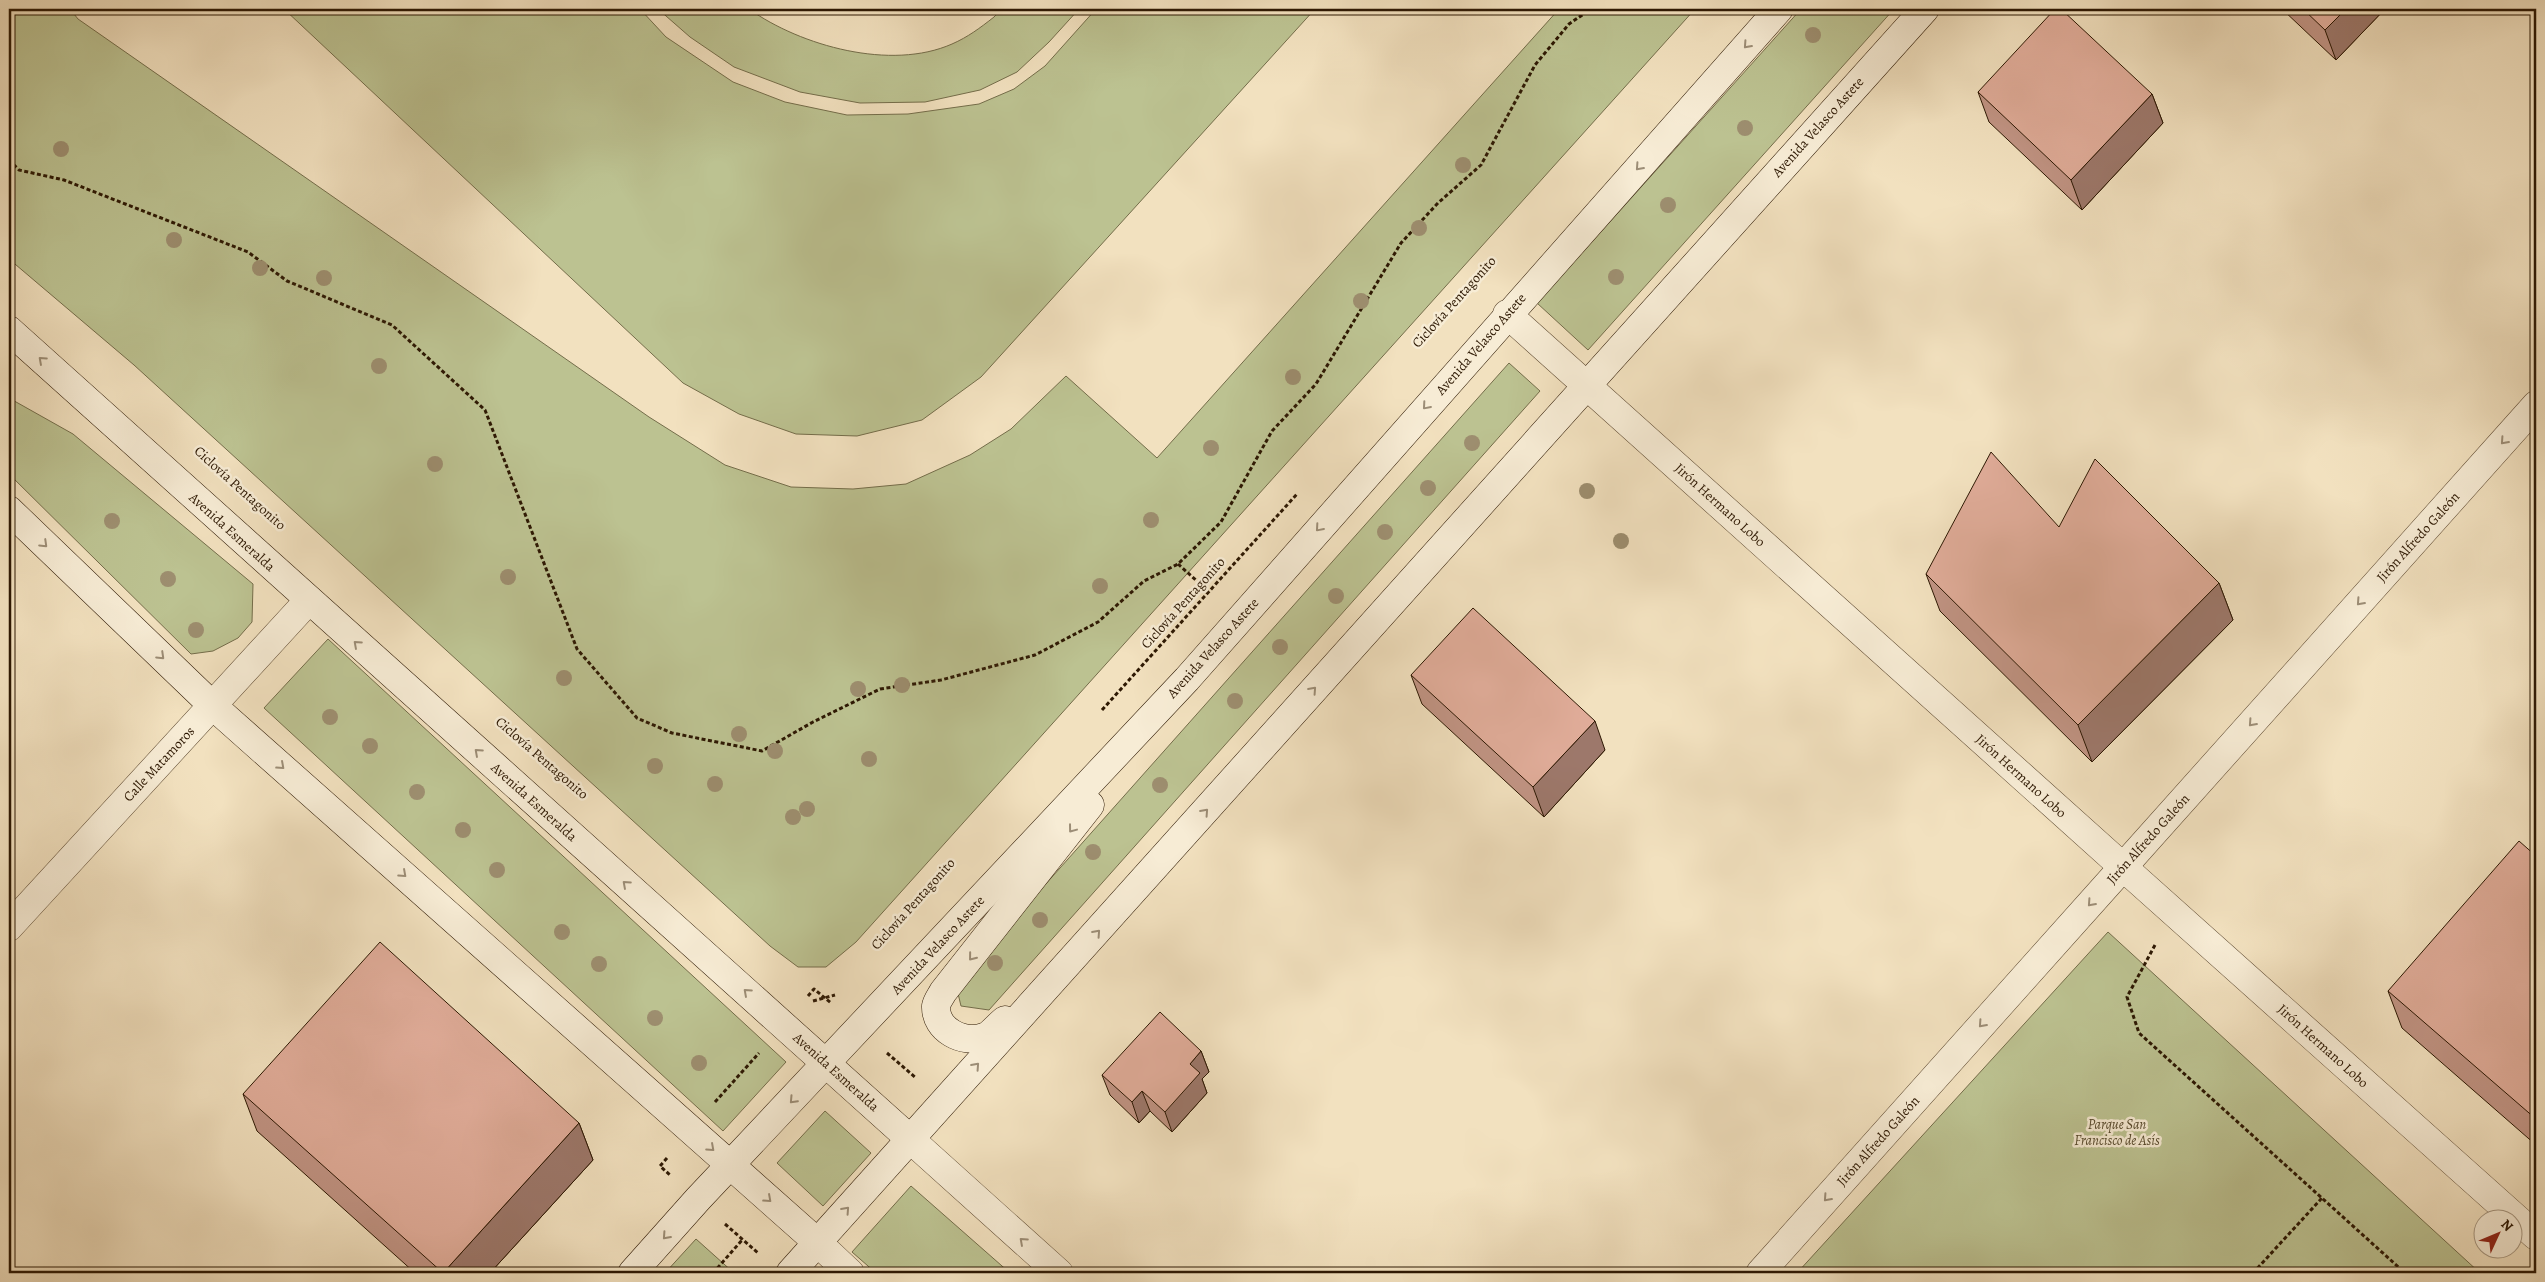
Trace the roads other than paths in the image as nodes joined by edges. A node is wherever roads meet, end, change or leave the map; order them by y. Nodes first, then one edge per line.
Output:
1 (1779, 9) edge
2 (1925, 9) edge
3 (1507, 314) junction
4 (9, 330) edge
5 (1585, 385) junction
6 (2536, 405) edge
7 (9, 510) edge
8 (309, 600) junction
9 (1187, 679) junction
10 (213, 706) junction
11 (2123, 867) junction
12 (9, 927) edge
13 (1074, 958) junction
14 (826, 1064) junction
15 (910, 1139) junction
16 (731, 1166) junction
17 (2536, 1236) edge
18 (817, 1242) junction
19 (632, 1273) edge
20 (790, 1273) edge
21 (850, 1273) edge
22 (1059, 1273) edge
23 (1760, 1273) edge

1 -> 3 main road, Avenida Velasco Astete
2 - 5 main road, Avenida Velasco Astete
3 - 5 main road, Jirón Hermano Lobo
3 -> 9 main road, Avenida Velasco Astete
8 -> 4 main road, Avenida Esmeralda
5 - 11 main road, Jirón Hermano Lobo
13 -> 5 main road, Avenida Velasco Astete
6 -> 11 main road, Jirón Alfredo Galeón
7 -> 10 main road
8 - 10 main road, Calle Matamoros
14 -> 8 main road, Avenida Esmeralda
9 -> 13 main road
9 - 14 main road, Avenida Velasco Astete
10 - 12 main road, Calle Matamoros
10 -> 16 main road
11 - 17 main road, Jirón Hermano Lobo
11 -> 23 main road, Jirón Alfredo Galeón
15 -> 13 main road, Avenida Velasco Astete
14 - 15 main road, Avenida Esmeralda
14 -> 16 main road, Avenida Velasco Astete
18 -> 15 main road, Avenida Velasco Astete
22 -> 15 main road, Avenida Esmeralda
16 -> 18 main road
16 -> 19 main road, Avenida Velasco Astete
18 - 20 main road, Avenida Velasco Astete
18 - 21 main road

